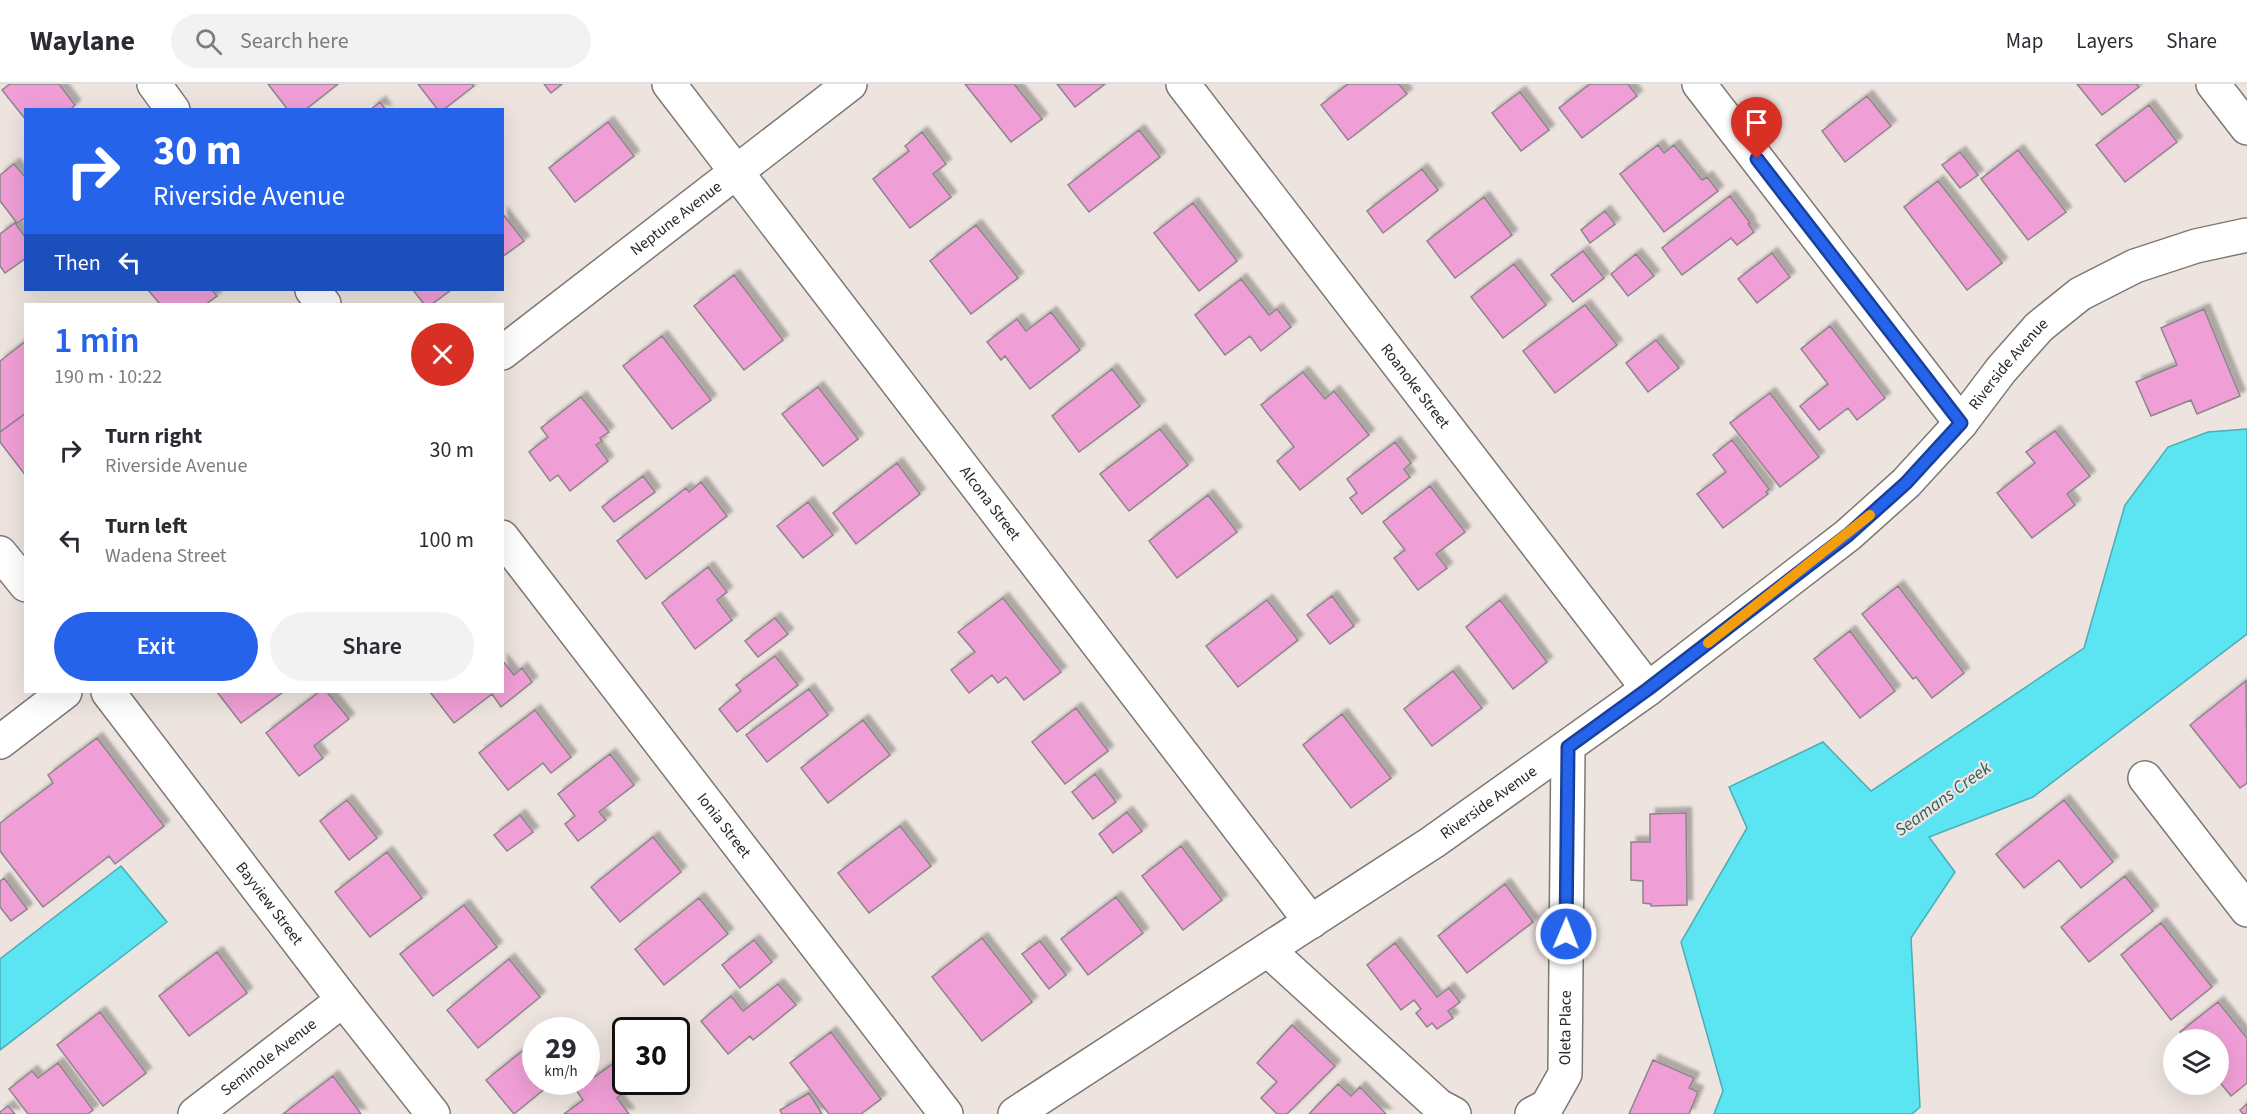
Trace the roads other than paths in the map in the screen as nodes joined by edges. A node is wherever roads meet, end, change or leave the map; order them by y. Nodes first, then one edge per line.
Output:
1 (154, 84) edge
2 (669, 84) edge
3 (850, 84) edge
4 (1183, 84) edge
5 (1699, 84) edge
6 (2213, 84) edge
7 (172, 108) edge
8 (2247, 128) edge
9 (736, 172) junction
10 (2247, 236) edge
11 (313, 291) edge
12 (323, 303) edge
13 (504, 351) edge
14 (1961, 423) junction
15 (504, 540) edge
16 (0, 552) edge
17 (24, 582) edge
18 (1648, 689) junction
19 (64, 693) edge
20 (109, 693) edge
21 (0, 742) edge
22 (1568, 747) junction
23 (2145, 778) dead end
24 (2247, 910) edge
25 (1311, 922) junction
26 (1268, 950) junction
27 (342, 1000) junction
28 (195, 1114) edge
29 (433, 1114) edge
30 (946, 1114) edge
31 (1015, 1114) edge
32 (1454, 1114) edge
33 (1532, 1114) edge

1 - 7 street
2 - 9 street, Alcona Street
3 - 9 street, Neptune Avenue
4 - 18 street, Roanoke Street
5 - 14 street
6 - 8 street
9 - 13 street, Neptune Avenue
9 - 25 street, Alcona Street
10 - 14 street, Riverside Avenue
11 - 12 street
14 - 18 street, Riverside Avenue
15 - 30 street, Ionia Street
16 - 17 street
18 - 22 street, Riverside Avenue
19 - 21 street
20 - 27 street, Bayview Street
22 - 25 street, Riverside Avenue
22 - 33 street, Oleta Place
23 - 24 street
25 - 26 street, Riverside Avenue
26 - 31 street, Riverside Avenue
26 - 32 street
27 - 28 street, Seminole Avenue
27 - 29 street, Bayview Street

